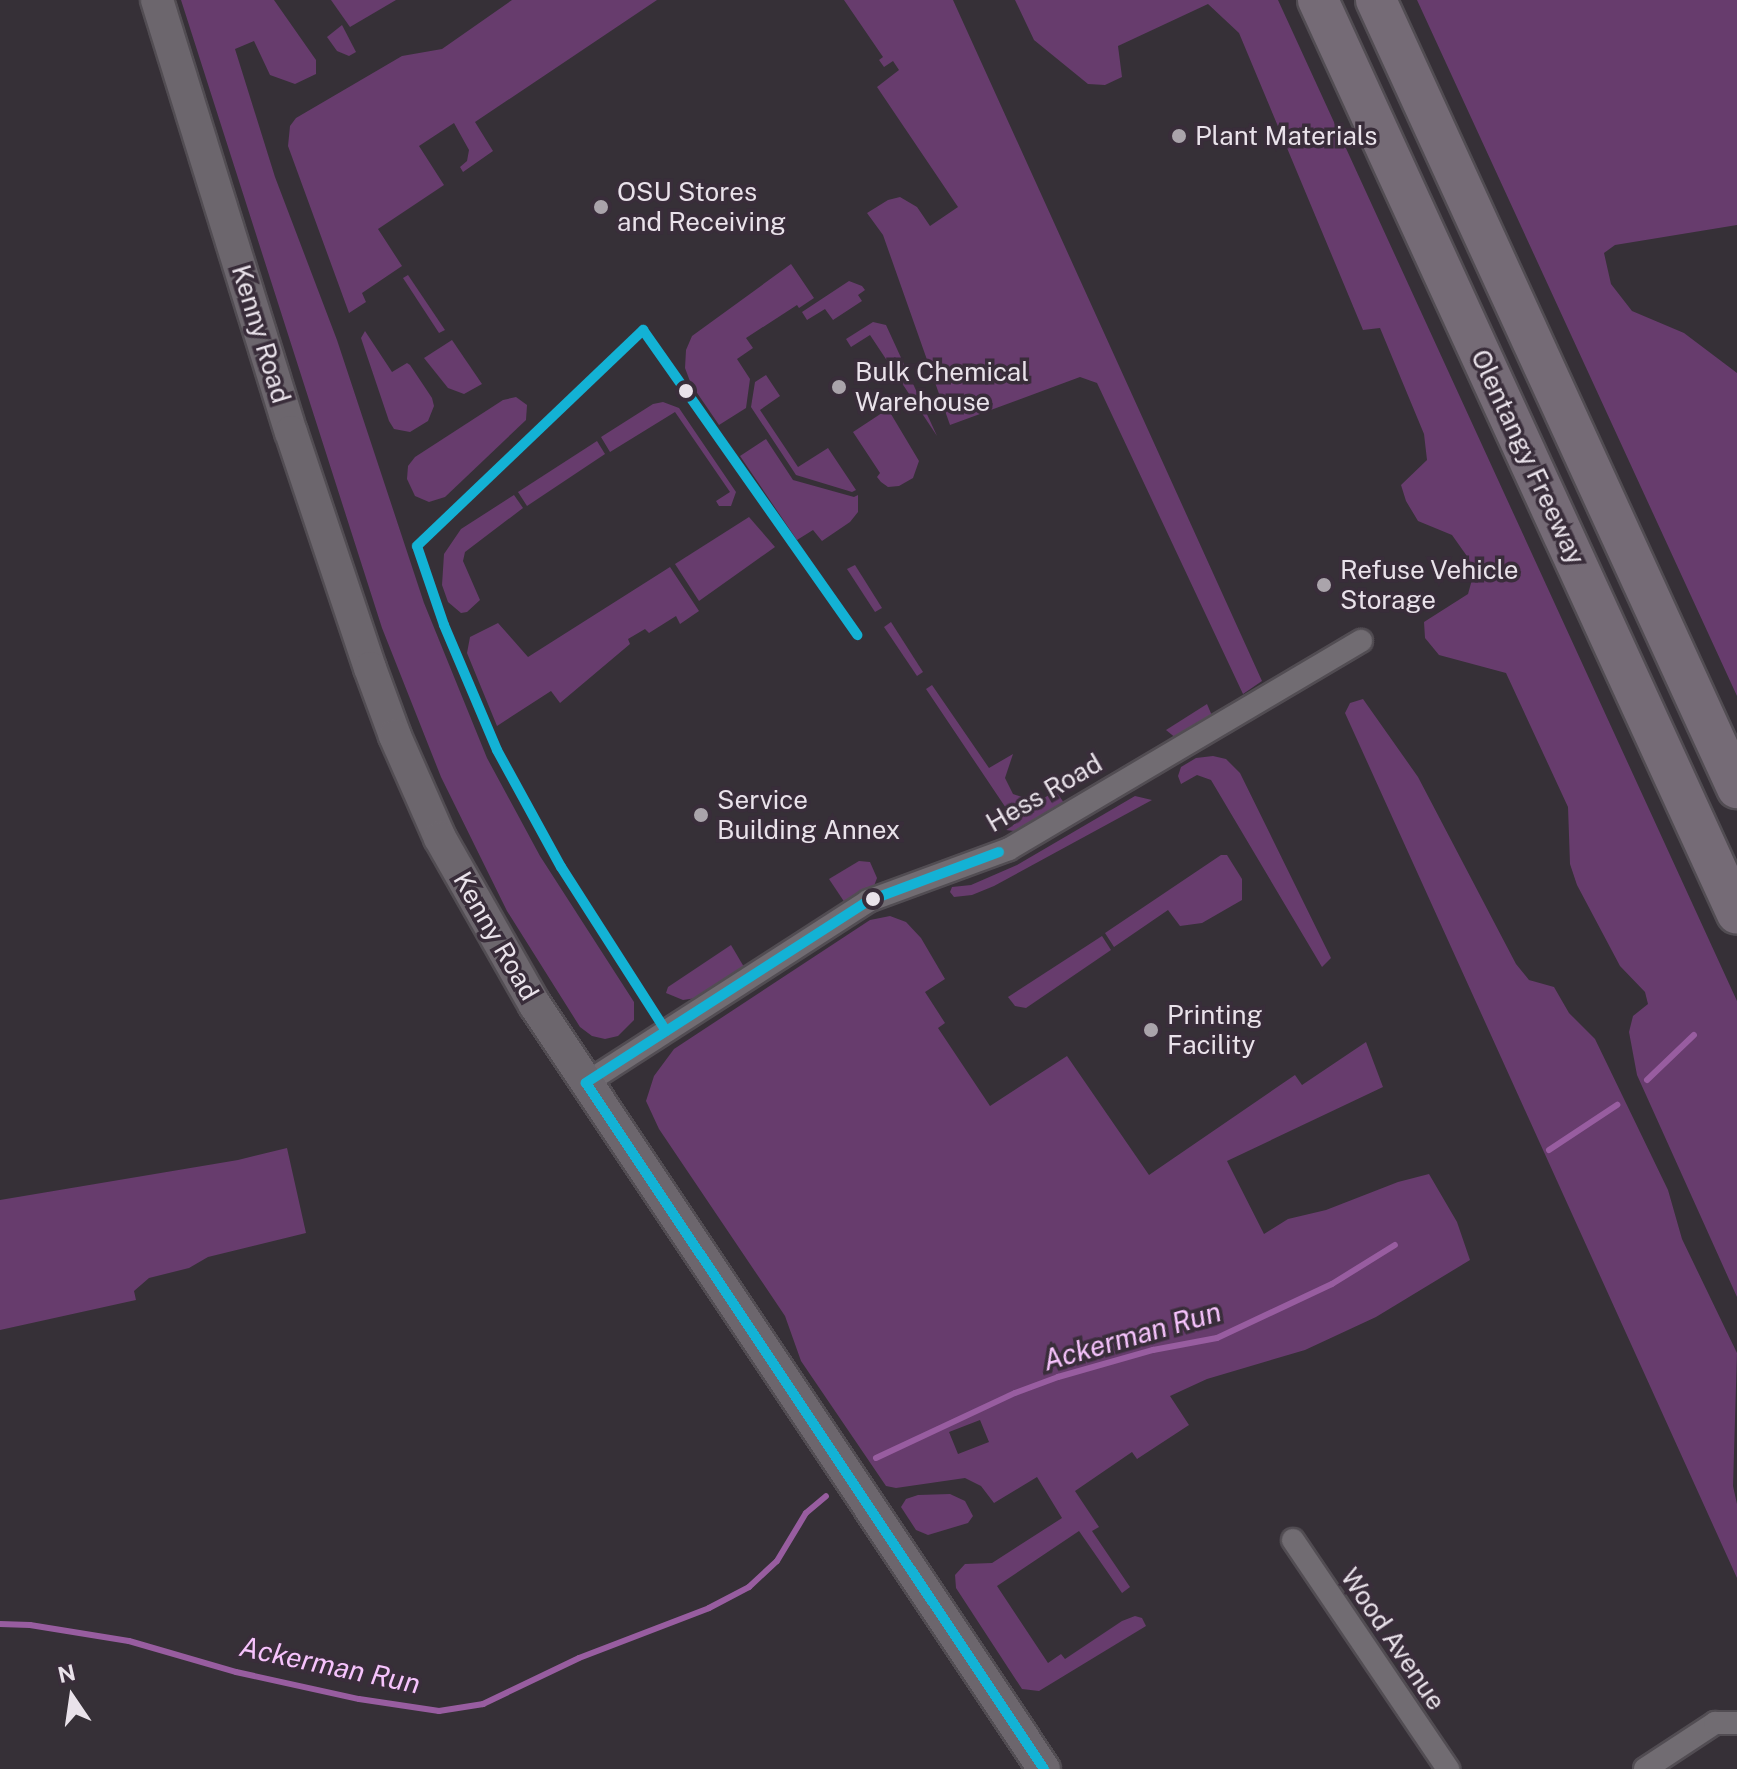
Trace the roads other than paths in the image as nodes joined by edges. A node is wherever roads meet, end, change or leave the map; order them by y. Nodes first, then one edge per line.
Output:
1 (157, 0) edge
2 (1318, 0) edge
3 (1376, 0) edge
4 (1361, 641) dead end
5 (1737, 788) edge
6 (1737, 914) edge
7 (586, 1083) junction
8 (1293, 1540) dead end
9 (1737, 1723) edge
10 (1044, 1769) edge
11 (1448, 1769) edge
12 (1645, 1769) edge

1 - 7 main road, Kenny Road
2 - 6 highway, Olentangy Freeway
3 - 5 highway, Olentangy Freeway
4 - 7 street, Hess Road
7 - 10 main road, Kenny Road
8 - 11 street, Wood Avenue
9 - 12 street

